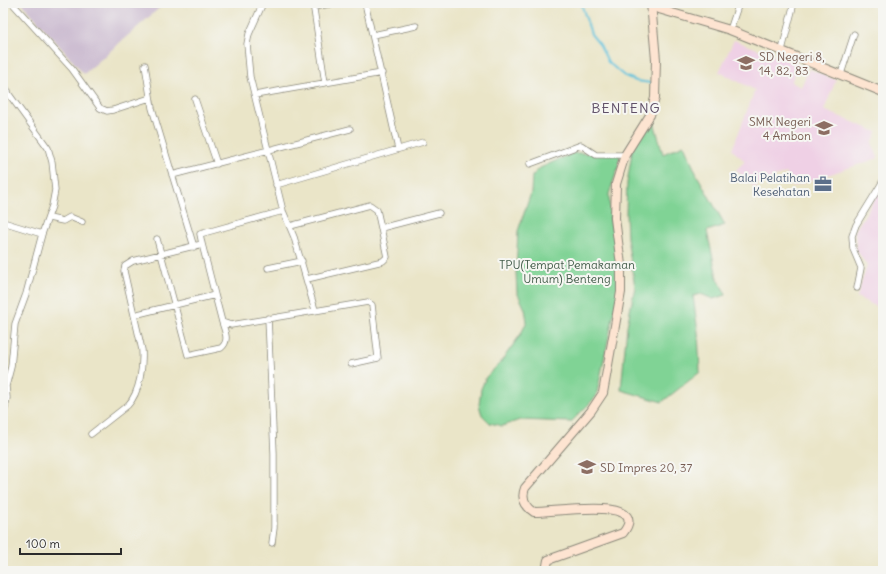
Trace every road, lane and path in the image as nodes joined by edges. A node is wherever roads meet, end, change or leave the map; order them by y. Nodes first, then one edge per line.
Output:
1 (12, 3) edge
2 (263, 3) edge
3 (335, 3) edge
4 (365, 3) edge
5 (739, 3) edge
6 (794, 3) edge
7 (314, 5) edge
8 (652, 5) edge
9 (416, 26) dead end
10 (730, 30) junction
11 (373, 34) junction
12 (854, 34) dead end
13 (782, 50) junction
14 (145, 65) dead end
15 (382, 73) junction
16 (841, 74) junction
17 (325, 83) junction
18 (3, 86) edge
19 (8, 91) junction
20 (883, 92) edge
21 (255, 95) junction
22 (3, 96) edge
23 (150, 98) junction
24 (195, 99) dead end
25 (350, 129) dead end
26 (423, 142) dead end
27 (398, 149) junction
28 (269, 150) junction
29 (625, 155) junction
30 (217, 164) junction
31 (530, 164) dead end
32 (172, 175) junction
33 (883, 181) edge
34 (276, 185) junction
35 (283, 210) junction
36 (439, 213) dead end
37 (49, 218) junction
38 (3, 222) edge
39 (82, 222) dead end
40 (290, 226) junction
41 (381, 228) junction
42 (42, 234) junction
43 (200, 234) junction
44 (190, 236) junction
45 (157, 240) dead end
46 (202, 244) junction
47 (194, 246) junction
48 (162, 254) junction
49 (302, 261) junction
50 (268, 268) dead end
51 (308, 279) junction
52 (857, 288) dead end
53 (215, 295) junction
54 (174, 305) junction
55 (315, 310) junction
56 (134, 315) junction
57 (268, 318) junction
58 (222, 322) junction
59 (351, 364) dead end
60 (3, 418) edge
61 (91, 434) dead end
62 (272, 543) dead end
63 (546, 571) edge

1 - 23 street
2 - 21 street
3 - 7 street
4 - 11 street
5 - 10 street
6 - 13 street
7 - 17 street
8 - 10 street
8 - 29 street
9 - 11 street
10 - 13 street
11 - 15 street
12 - 16 street
13 - 16 street
14 - 23 street
15 - 17 street
15 - 27 street
16 - 20 street
17 - 21 street
18 - 19 street
19 - 22 street
19 - 37 street
21 - 28 street
23 - 32 street
24 - 30 street
25 - 28 street
26 - 27 street
27 - 34 street
28 - 30 street
28 - 34 street
29 - 31 street
29 - 63 street
30 - 32 street
32 - 44 street
33 - 52 street
34 - 35 street
35 - 40 street
35 - 43 street
36 - 41 street
37 - 39 street
37 - 42 street
38 - 42 street
40 - 41 street
40 - 49 street
41 - 51 street
42 - 60 street
43 - 44 street
43 - 46 street
44 - 47 street
45 - 48 street
46 - 47 street
46 - 53 street
47 - 48 street
48 - 54 street
48 - 56 street
49 - 50 street
49 - 51 street
51 - 55 street
53 - 54 street
53 - 58 street
54 - 56 street
54 - 58 street
55 - 57 street
55 - 59 street
56 - 61 street
57 - 58 street
57 - 62 street

